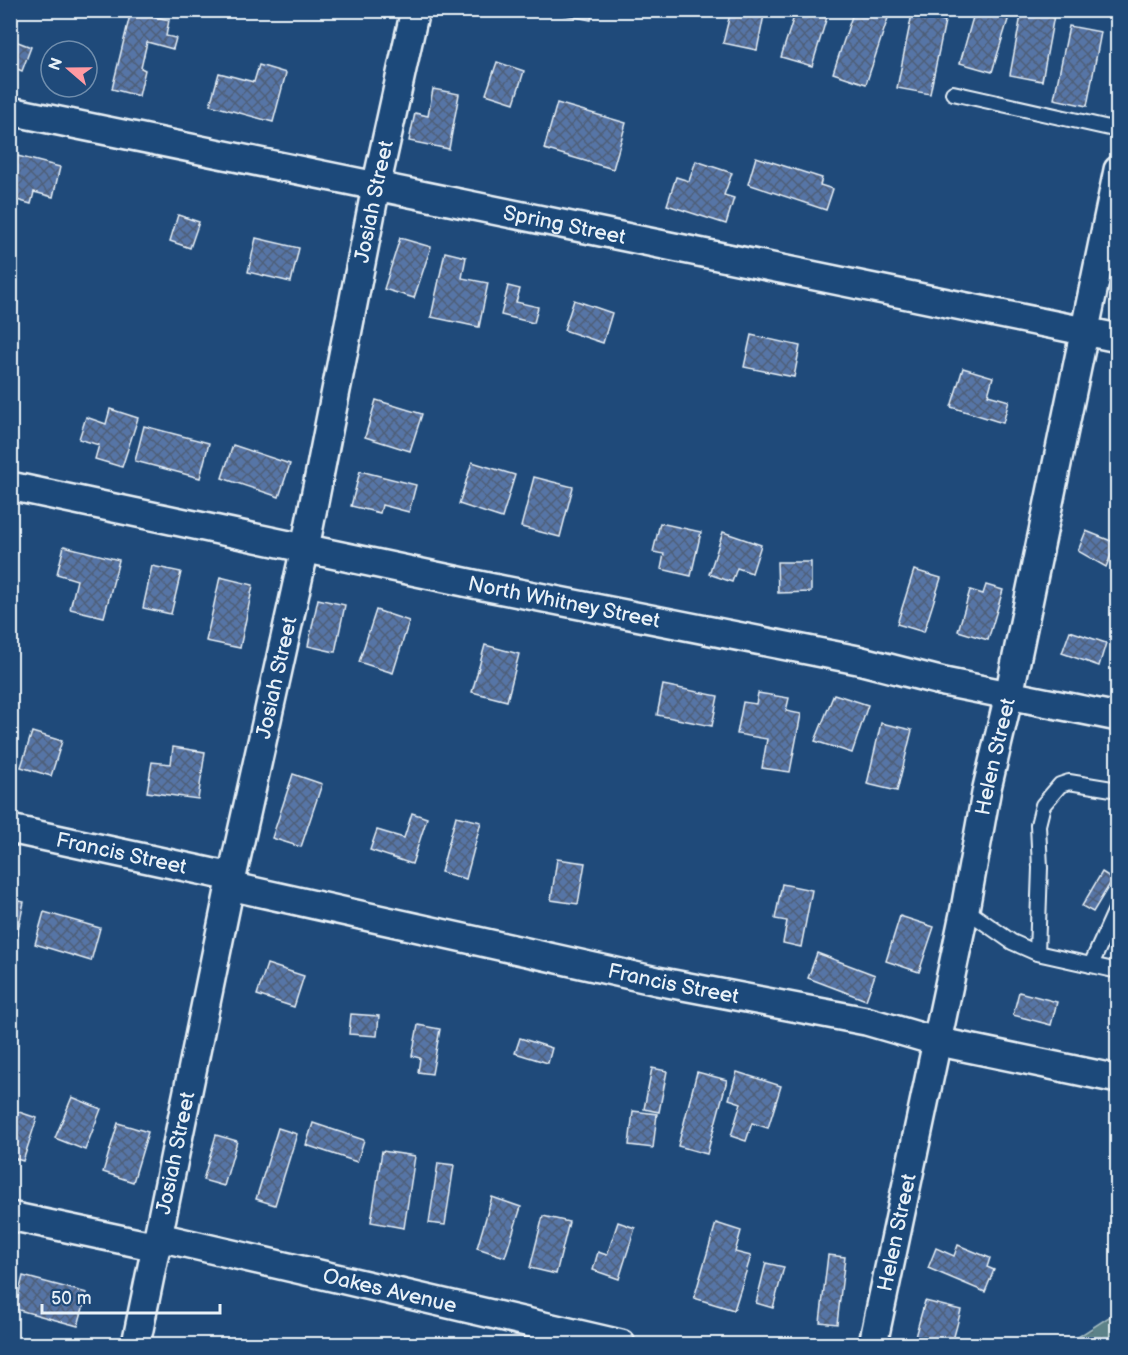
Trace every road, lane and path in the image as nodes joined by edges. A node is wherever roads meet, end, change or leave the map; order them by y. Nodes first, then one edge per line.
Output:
1 (415, 10) edge
2 (953, 93) dead end
3 (10, 111) edge
4 (1118, 129) edge
5 (1118, 170) edge
6 (376, 187) junction
7 (1086, 332) junction
8 (1118, 338) edge
9 (10, 486) edge
10 (305, 548) junction
11 (1009, 695) junction
12 (1118, 717) edge
13 (1118, 790) edge
14 (10, 829) edge
15 (231, 882) junction
16 (1118, 905) edge
17 (965, 909) junction
18 (1037, 953) junction
19 (1091, 965) junction
20 (1118, 971) edge
21 (935, 1041) junction
22 (1118, 1079) edge
23 (10, 1216) edge
24 (158, 1242) junction
25 (136, 1344) edge
26 (621, 1344) edge
27 (873, 1344) edge

1 - 6 street, Josiah Street
2 - 4 lane
3 - 6 street, Spring Street
5 - 7 street, Helen Street
6 - 7 street, Spring Street
6 - 10 street, Josiah Street
7 - 8 street, Spring Street
7 - 11 street, Helen Street
9 - 10 street, North Whitney Street
10 - 11 street, North Whitney Street
10 - 15 street, Josiah Street
11 - 12 street, North Whitney Street
11 - 17 street, Helen Street
13 - 18 lane
14 - 15 street, Francis Street
15 - 21 street, Francis Street
15 - 24 street, Josiah Street
16 - 19 lane
17 - 18 lane
17 - 21 street, Helen Street
18 - 19 lane
19 - 20 lane
21 - 22 street, Francis Street
21 - 27 street, Helen Street
23 - 24 street, Oakes Avenue
24 - 25 street, Josiah Street
24 - 26 street, Oakes Avenue

